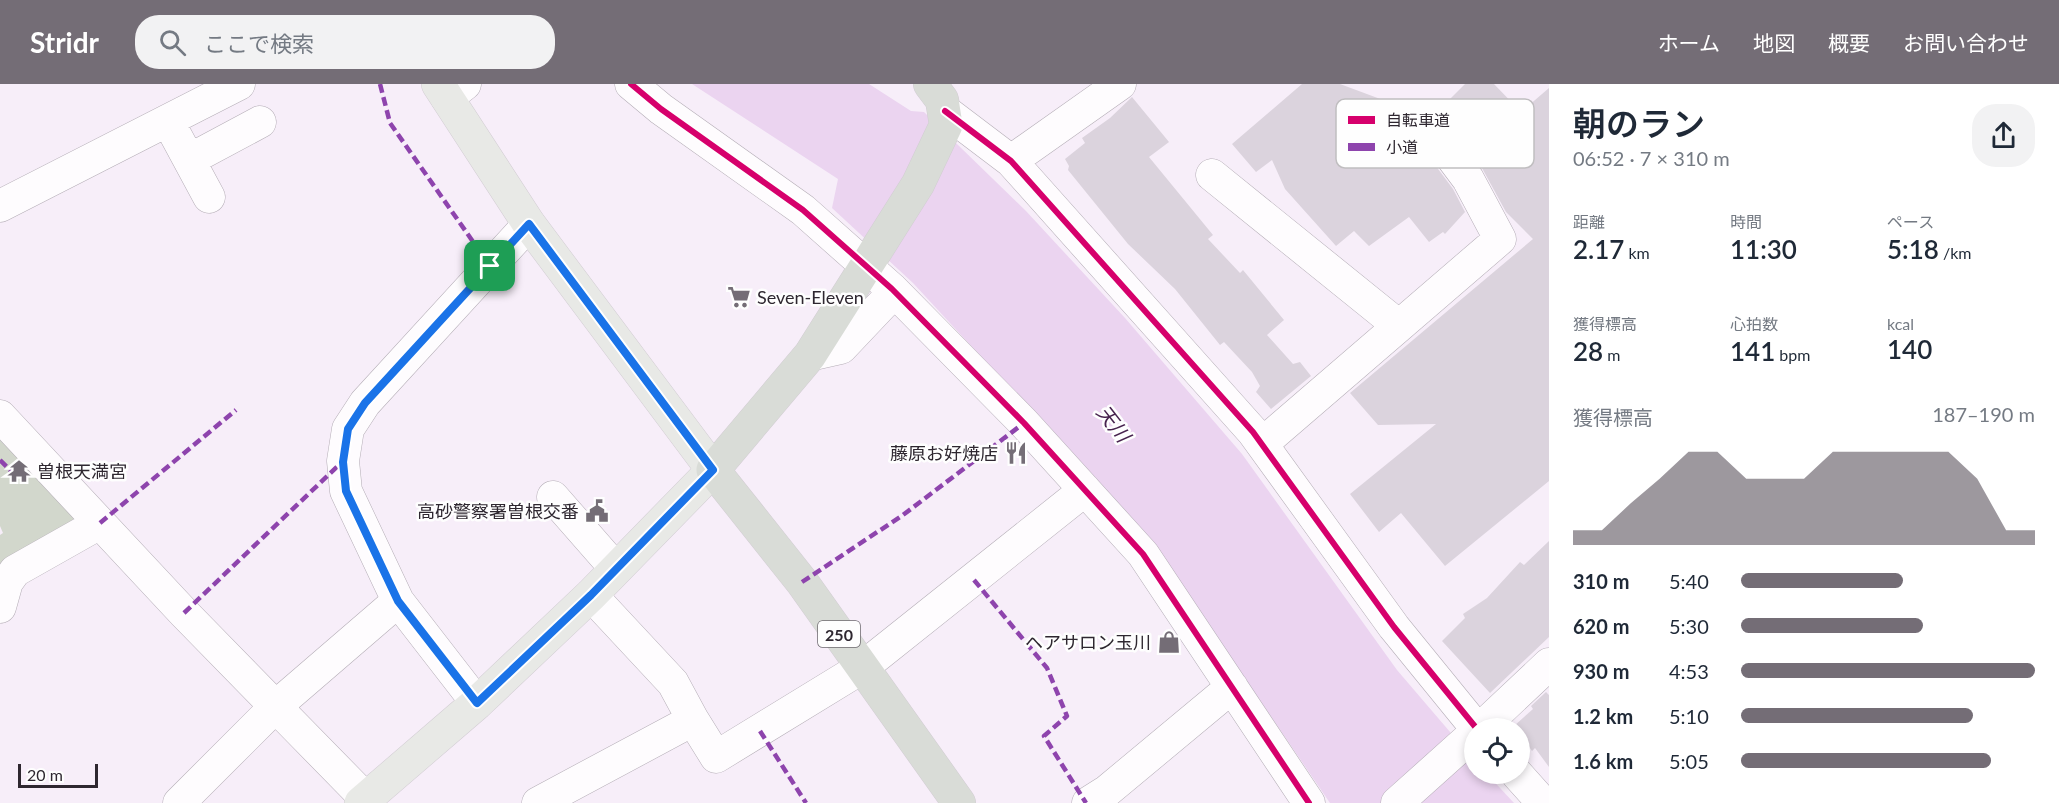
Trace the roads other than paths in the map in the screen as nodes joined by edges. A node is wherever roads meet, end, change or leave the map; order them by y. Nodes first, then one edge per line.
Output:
1 (239, 84) edge
2 (631, 84) edge
3 (1120, 84) edge
4 (450, 89) edge
5 (940, 106) edge
6 (168, 121) junction
7 (260, 122) dead end
8 (189, 160) junction
9 (1011, 161) junction
10 (1460, 168) edge
11 (1212, 176) dead end
12 (208, 197) dead end
13 (0, 206) edge
14 (529, 224) junction
15 (869, 264) junction
16 (894, 292) junction
17 (1399, 326) junction
18 (810, 355) junction
19 (0, 416) edge
20 (1262, 444) junction
21 (713, 470) junction
22 (1085, 490) junction
23 (553, 497) dead end
24 (100, 523) junction
25 (616, 569) junction
26 (591, 595) junction
27 (398, 601) junction
28 (0, 607) edge
29 (1549, 664) edge
30 (863, 667) junction
31 (1232, 687) junction
32 (477, 703) junction
33 (275, 707) junction
34 (1470, 718) edge
35 (1491, 718) edge
36 (693, 720) junction
37 (1464, 743) edge
38 (1526, 784) edge
39 (1103, 799) edge
40 (366, 802) edge
41 (179, 803) edge
42 (538, 803) edge
43 (959, 803) edge
44 (1308, 803) edge
45 (1397, 803) edge
46 (1543, 803) edge

1 - 6 street
2 - 15 street
3 - 9 street
4 - 14 main road
5 - 9 street
5 - 15 highway
6 - 8 street
6 - 13 street
7 - 8 street
8 - 12 street
9 - 20 street
10 - 17 street
11 - 17 street
14 - 21 main road
14 - 27 street
15 - 16 street
15 - 18 highway
16 - 18 street
16 - 22 street
17 - 20 street
18 - 21 highway
19 - 24 street
20 - 34 street
21 - 25 main road
21 - 30 highway, 250
22 - 30 street
22 - 31 street
23 - 25 street
24 - 28 street
24 - 33 street
25 - 26 main road
26 - 32 main road
26 - 36 street
27 - 32 street
27 - 33 street
29 - 35 street
30 - 36 street
30 - 43 highway, 250
31 - 39 street
31 - 44 street
32 - 40 main road
33 - 40 street
33 - 41 street
36 - 42 street
37 - 45 street
38 - 46 street

